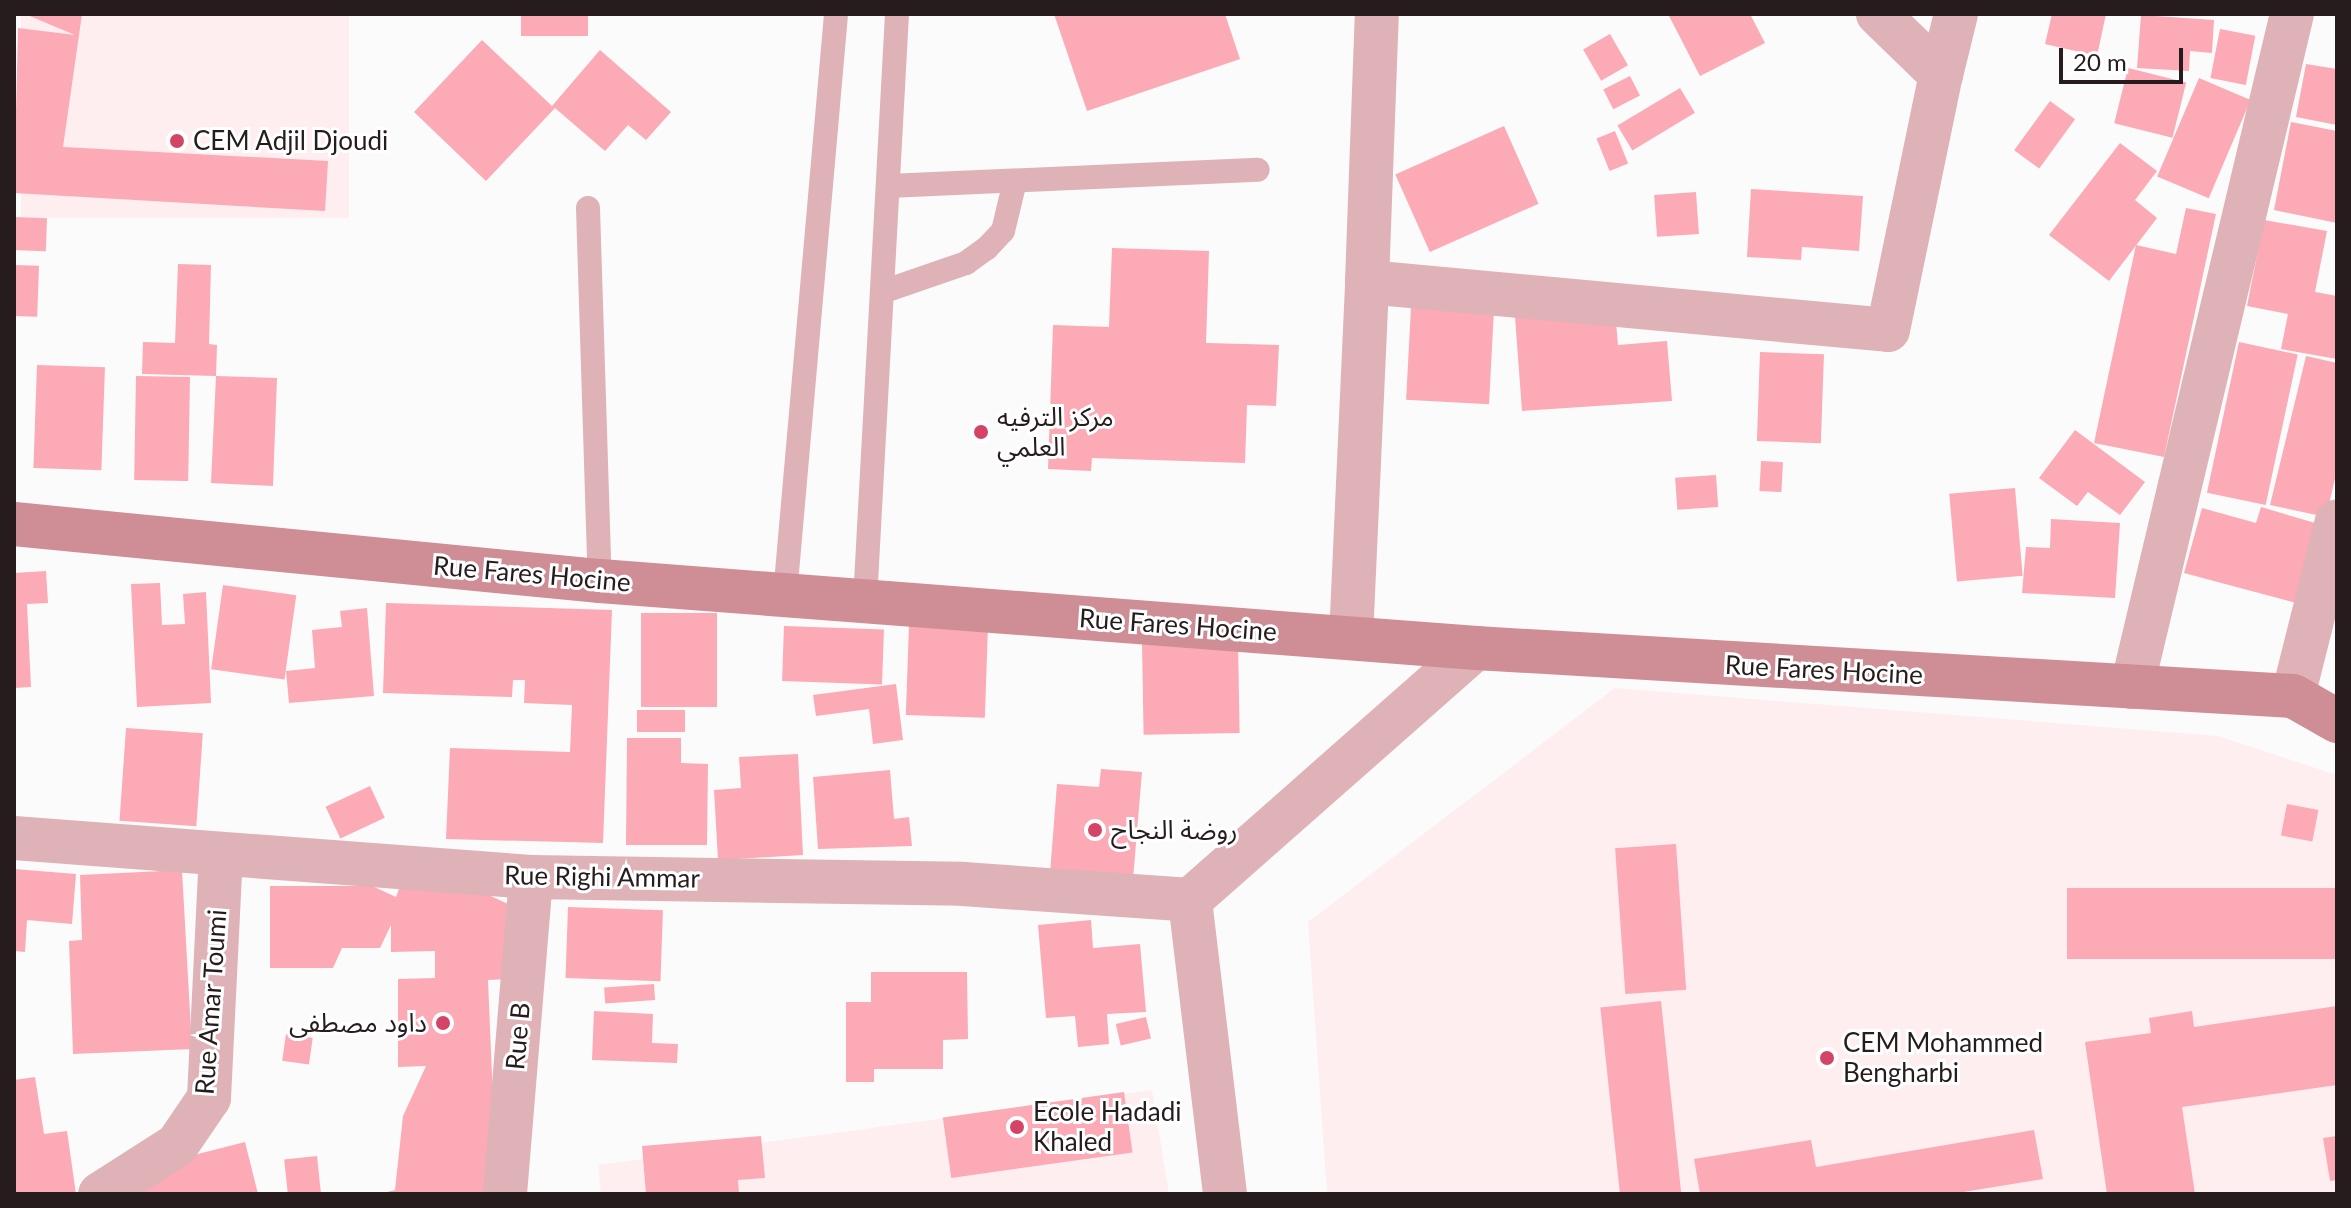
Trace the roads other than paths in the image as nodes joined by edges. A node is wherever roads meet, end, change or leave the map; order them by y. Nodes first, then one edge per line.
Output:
1 (836, 14) edge
2 (897, 14) edge
3 (1377, 14) edge
4 (1878, 14) edge
5 (1956, 14) edge
6 (2292, 14) edge
7 (1941, 75) junction
8 (1258, 170) dead end
9 (1015, 181) junction
10 (888, 186) junction
11 (588, 208) dead end
12 (1367, 282) junction
13 (882, 292) junction
14 (2337, 521) edge
15 (14, 524) edge
16 (600, 581) junction
17 (785, 595) junction
18 (865, 601) junction
19 (1351, 638) junction
20 (1476, 648) junction
21 (2132, 687) junction
22 (2293, 696) junction
23 (2337, 721) edge
24 (14, 838) edge
25 (221, 855) junction
26 (531, 877) junction
27 (1190, 900) junction
28 (100, 1194) edge
29 (505, 1194) edge
30 (1225, 1194) edge

1 - 17 lane
2 - 10 lane
3 - 12 street
4 - 7 street
5 - 7 street
6 - 21 street
7 - 12 street
8 - 9 lane
9 - 10 lane
9 - 13 lane
10 - 13 lane
11 - 16 lane
12 - 19 street
13 - 18 lane
14 - 22 street
15 - 16 street, Rue Fares Hocine
16 - 17 street, Rue Fares Hocine
17 - 18 street, Rue Fares Hocine
18 - 19 street, Rue Fares Hocine
19 - 20 street, Rue Fares Hocine
20 - 21 street, Rue Fares Hocine
20 - 27 street
21 - 22 street, Rue Fares Hocine
22 - 23 street, Rue Fares Hocine
24 - 25 street, Rue Righi Ammar
25 - 26 street, Rue Righi Ammar
25 - 28 street, Rue Amar Toumi
26 - 27 street, Rue Righi Ammar
26 - 29 street, Rue B
27 - 30 street

